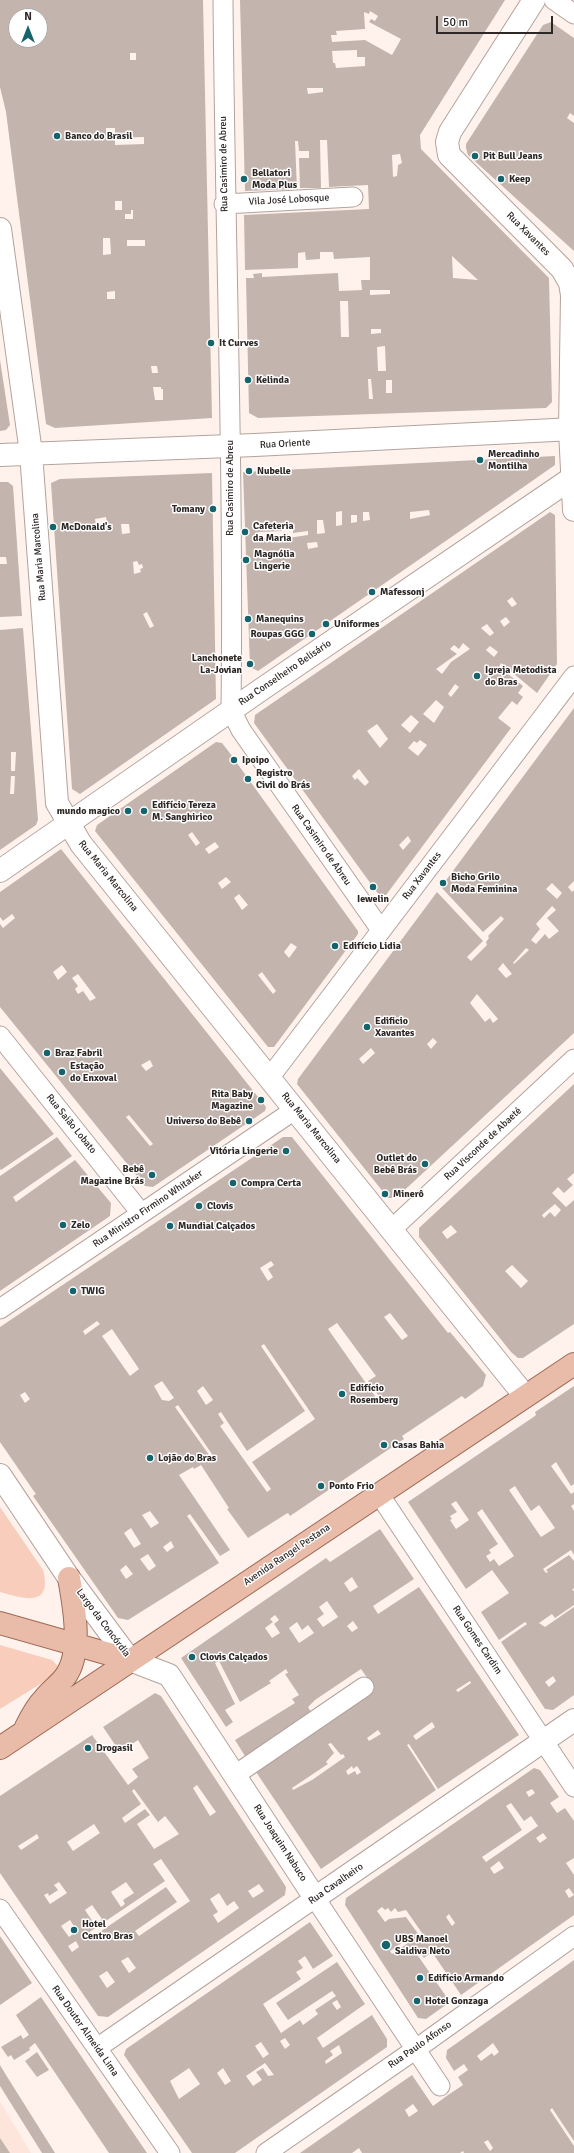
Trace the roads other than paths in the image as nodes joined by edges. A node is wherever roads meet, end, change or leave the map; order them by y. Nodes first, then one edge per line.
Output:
1 (223, 0) edge
2 (534, 0) edge
3 (554, 0) edge
4 (574, 14) edge
5 (353, 197) dead end
6 (224, 204) junction
7 (0, 229) edge
8 (572, 388) edge
9 (572, 430) edge
10 (230, 446) junction
11 (31, 453) junction
12 (0, 455) edge
13 (572, 478) junction
14 (574, 510) edge
15 (574, 676) edge
16 (231, 710) junction
17 (67, 823) junction
18 (0, 871) edge
19 (381, 930) junction
20 (0, 1036) edge
21 (574, 1059) edge
22 (270, 1077) junction
23 (296, 1109) junction
24 (141, 1213) junction
25 (392, 1229) junction
26 (0, 1309) edge
27 (574, 1364) edge
28 (525, 1396) junction
29 (0, 1474) edge
30 (379, 1494) junction
31 (69, 1578) junction
32 (0, 1623) edge
33 (75, 1644) junction
34 (130, 1660) junction
35 (364, 1687) dead end
36 (574, 1720) edge
37 (24, 1732) junction
38 (544, 1740) junction
39 (0, 1748) edge
40 (235, 1775) junction
41 (574, 1787) edge
42 (315, 1898) junction
43 (0, 1909) edge
44 (574, 1936) edge
45 (97, 2048) junction
46 (416, 2049) junction
47 (440, 2086) dead end
48 (170, 2153) edge
49 (266, 2153) edge

1 - 6 street, Rua Casimiro de Abreu
2 - 8 street, Rua Xavantes
3 - 4 street
5 - 6 street, Vila José Lobosque
6 - 10 street, Rua Casimiro de Abreu
7 - 11 street, Rua Maria Marcolina
8 - 9 street, Rua Xavantes
9 - 10 street, Rua Oriente
9 - 13 street, Rua Xavantes
10 - 11 street, Rua Oriente
10 - 16 street, Rua Casimiro de Abreu
11 - 12 street, Rua Oriente
11 - 17 street, Rua Maria Marcolina
13 - 14 street, Rua Xavantes
13 - 16 street, Rua Conselheiro Belisário
15 - 19 street, Rua Xavantes
16 - 17 street, Rua Conselheiro Belisário
16 - 19 street, Rua Casimiro de Abreu
17 - 18 street, Rua Conselheiro Belisário
17 - 22 street, Rua Maria Marcolina
19 - 22 street, Rua Xavantes
20 - 24 street, Rua Saião Lobato
21 - 25 street, Rua Visconde de Abaeté
22 - 23 street, Rua Maria Marcolina
23 - 24 street, Rua Ministro Firmino Whitaker
23 - 25 street, Rua Maria Marcolina
24 - 26 street, Rua Ministro Firmino Whitaker
25 - 28 street, Rua Maria Marcolina
27 - 28 main road, Avenida Rangel Pestana
28 - 30 main road, Avenida Rangel Pestana
29 - 31 street, Largo da Concórdia
30 - 34 main road, Avenida Rangel Pestana
30 - 38 street, Rua Gomes Cardim
31 - 33 main road
31 - 34 street, Largo da Concórdia
32 - 33 main road, Largo da Concórdia
33 - 34 main road, Largo da Concórdia
33 - 37 main road
34 - 37 main road, Avenida Rangel Pestana
34 - 40 street, Rua Joaquim Nabuco
35 - 40 street
36 - 38 street, Rua Cavalheiro
37 - 39 main road, Avenida Rangel Pestana
38 - 41 street, Rua Gomes Cardim
38 - 42 street, Rua Cavalheiro
40 - 42 street, Rua Joaquim Nabuco
42 - 45 street, Rua Cavalheiro
42 - 46 street, Rua Joaquim Nabuco
43 - 45 street, Rua Doutor Almeida Lima
44 - 46 street, Rua Paulo Afonso
45 - 48 street, Rua Doutor Almeida Lima
46 - 47 street, Rua Joaquim Nabuco
46 - 49 street, Rua Paulo Afonso

